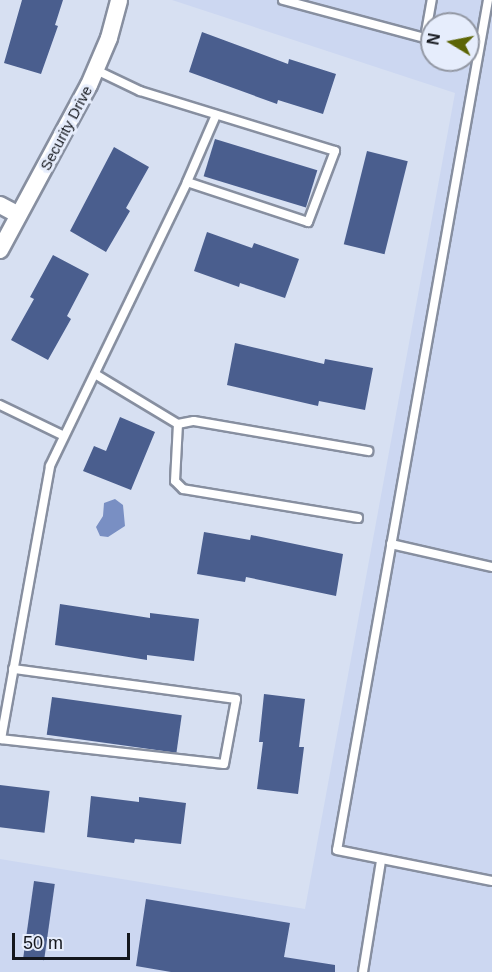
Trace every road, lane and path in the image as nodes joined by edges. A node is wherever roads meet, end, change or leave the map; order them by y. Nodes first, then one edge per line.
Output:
1 (119, 0) edge
2 (283, 0) edge
3 (432, 0) edge
4 (488, 0) edge
5 (96, 70) junction
6 (216, 115) junction
7 (187, 183) junction
8 (0, 205) edge
9 (19, 215) junction
10 (0, 250) edge
11 (95, 374) junction
12 (0, 405) edge
13 (178, 424) junction
14 (64, 436) junction
15 (368, 451) dead end
16 (358, 518) dead end
17 (391, 544) junction
18 (492, 567) edge
19 (14, 669) junction
20 (1, 739) edge
21 (381, 861) junction
22 (492, 881) edge
23 (363, 972) edge

1 - 5 street, Security Drive
2 - 3 lane
4 - 17 lane
5 - 6 lane
5 - 9 street, Security Drive
6 - 7 lane
6 - 7 lane
7 - 11 lane
8 - 9 street
9 - 10 street, Security Drive
11 - 13 lane
11 - 14 lane
12 - 14 lane
13 - 15 lane
13 - 16 lane
14 - 19 lane
17 - 18 lane
17 - 21 lane
19 - 20 lane
19 - 20 lane
21 - 22 lane
21 - 23 lane

